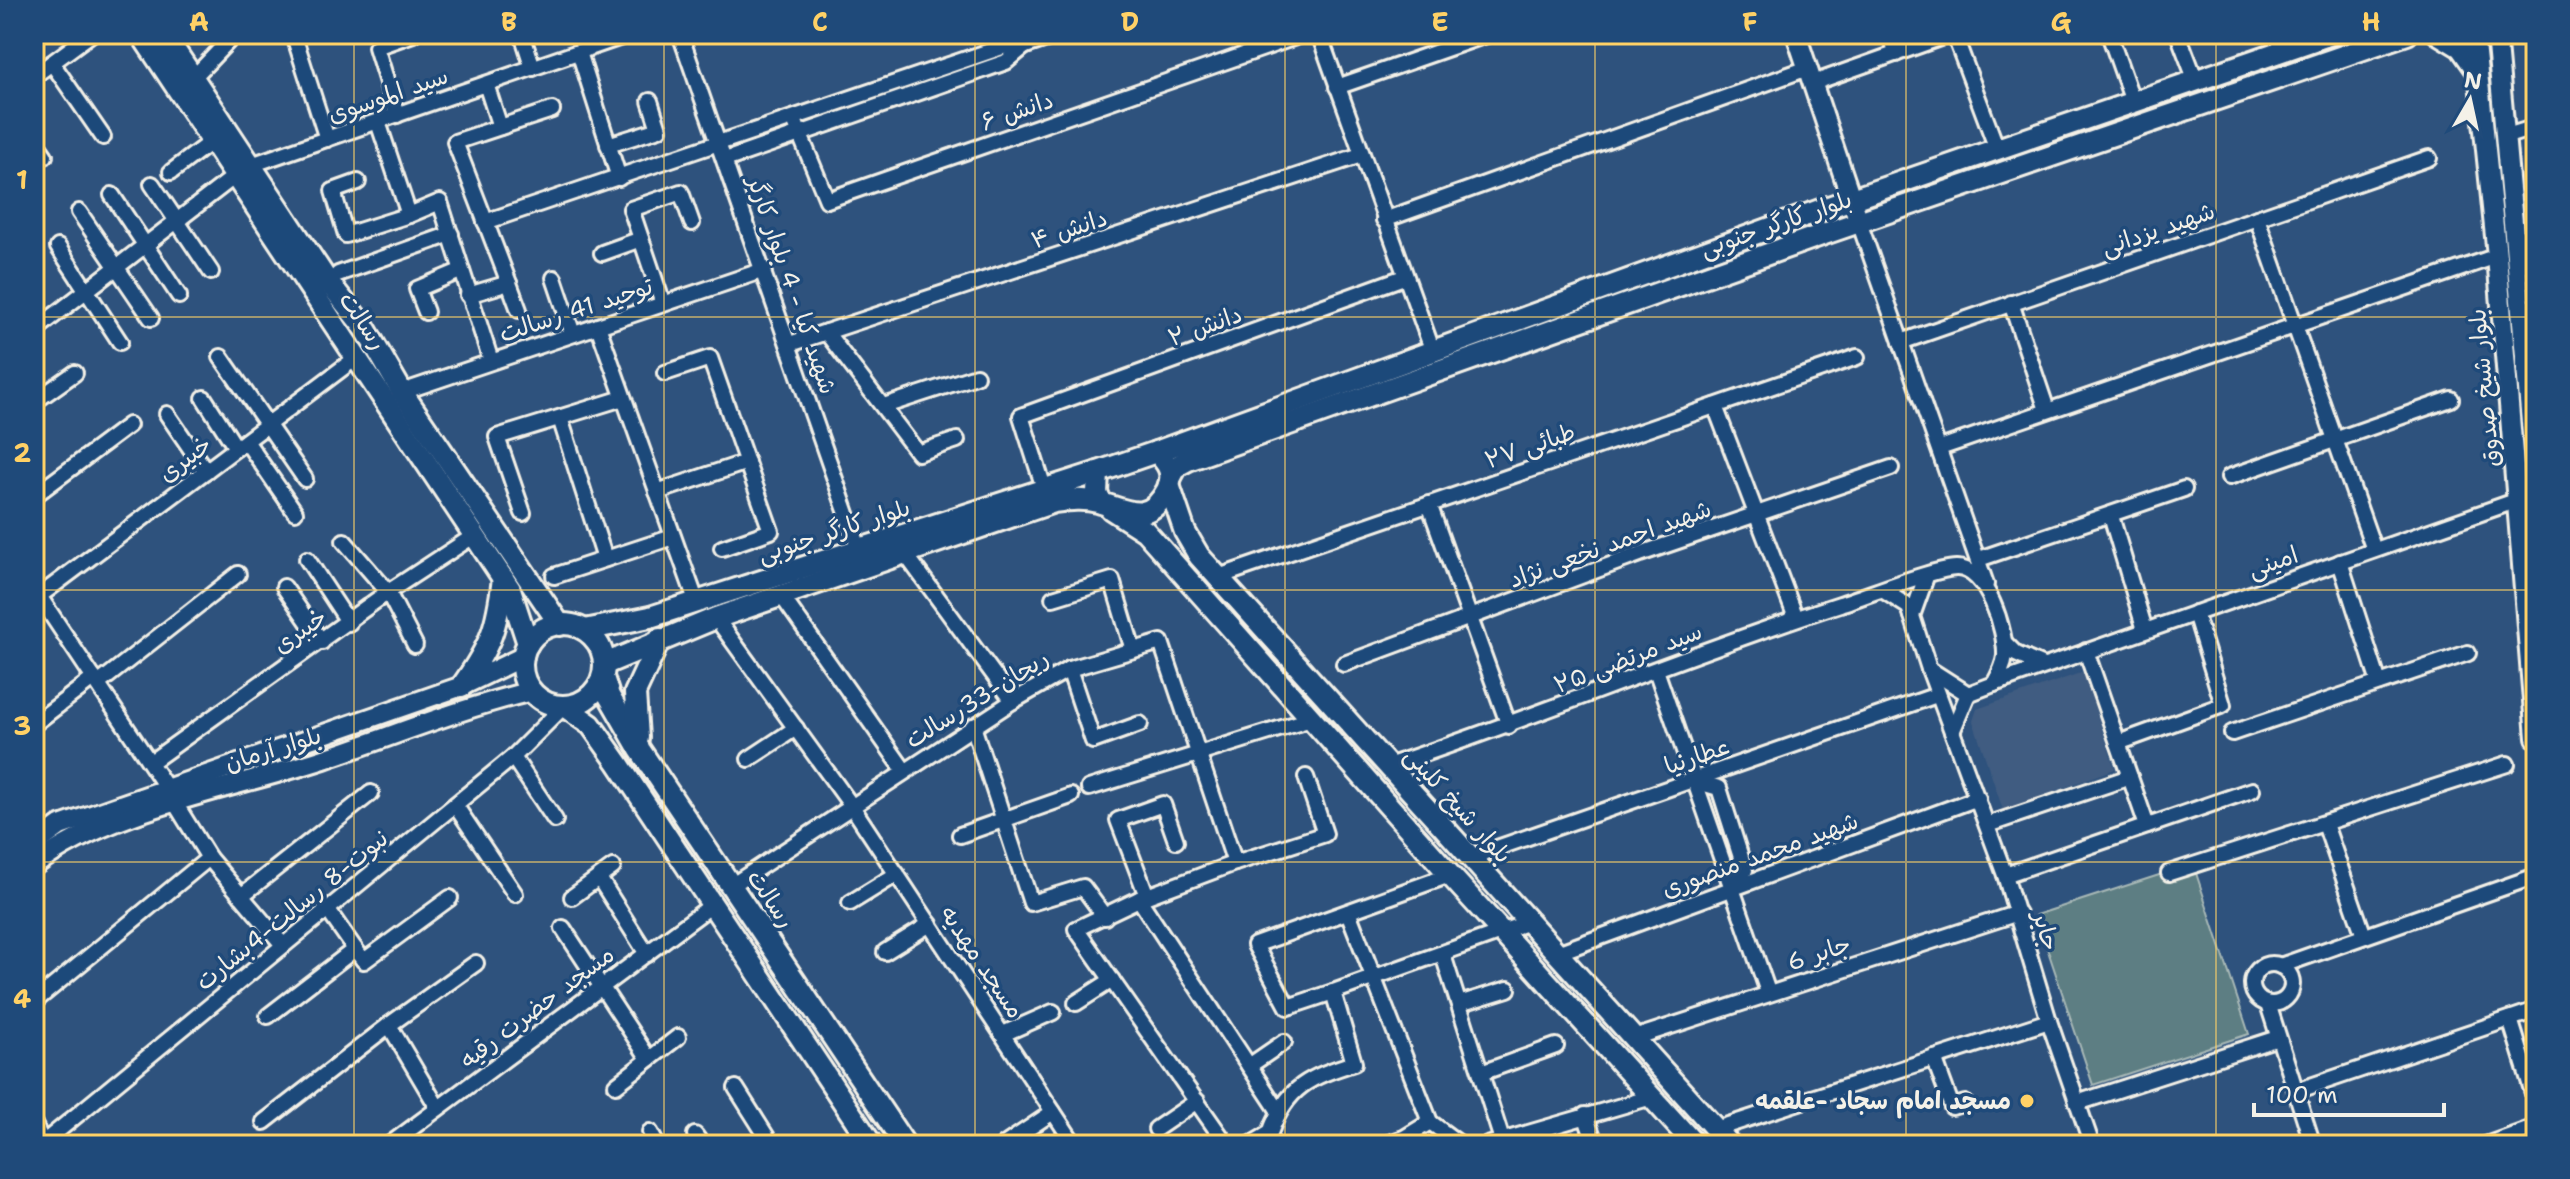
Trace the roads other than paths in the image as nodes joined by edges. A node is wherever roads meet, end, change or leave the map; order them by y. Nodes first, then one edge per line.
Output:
1 (91, 34) edge
2 (141, 34) edge
3 (164, 34) edge
4 (235, 34) edge
5 (413, 34) edge
6 (522, 34) edge
7 (630, 34) edge
8 (680, 34) edge
9 (1061, 34) edge
10 (1304, 34) edge
11 (1319, 34) edge
12 (1489, 34) edge
13 (1796, 34) edge
14 (1891, 34) edge
15 (1953, 34) edge
16 (2109, 34) edge
17 (2178, 34) edge
18 (2331, 34) edge
19 (2407, 34) edge
20 (2437, 34) edge
21 (2474, 34) edge
22 (2496, 34) edge
23 (295, 39) dead end
24 (374, 40) edge
25 (1024, 40) edge
26 (579, 52) junction
27 (1896, 54) junction
28 (52, 63) junction
29 (533, 68) junction
30 (2478, 73) junction
31 (34, 76) edge
32 (1811, 76) junction
33 (193, 78) junction
34 (909, 79) junction
35 (2196, 81) junction
36 (486, 84) junction
37 (1337, 87) junction
38 (915, 94) junction
39 (650, 101) dead end
40 (2133, 102) junction
41 (552, 110) dead end
42 (397, 115) junction
43 (794, 120) junction
44 (378, 122) junction
45 (500, 127) junction
46 (2536, 127) edge
47 (801, 135) junction
48 (2507, 136) junction
49 (103, 137) dead end
50 (327, 139) junction
51 (34, 140) edge
52 (212, 141) junction
53 (608, 145) junction
54 (719, 145) junction
55 (1997, 149) junction
56 (1361, 155) junction
57 (45, 156) dead end
58 (2429, 158) dead end
59 (725, 160) junction
60 (243, 171) junction
61 (171, 172) dead end
62 (619, 178) junction
63 (358, 182) dead end
64 (152, 184) dead end
65 (112, 195) dead end
66 (1851, 199) junction
67 (79, 212) dead end
68 (409, 215) junction
69 (2257, 218) junction
70 (1384, 220) junction
71 (485, 222) junction
72 (1859, 222) junction
73 (177, 223) junction
74 (692, 223) dead end
75 (451, 234) junction
76 (641, 239) junction
77 (145, 246) junction
78 (58, 247) dead end
79 (602, 253) dead end
80 (2536, 254) edge
81 (2497, 256) junction
82 (2517, 260) junction
83 (117, 267) junction
84 (764, 270) junction
85 (460, 271) junction
86 (211, 272) dead end
87 (338, 274) dead end
88 (1404, 277) junction
89 (554, 278) dead end
90 (509, 283) junction
91 (87, 290) junction
92 (468, 295) junction
93 (179, 296) dead end
94 (2011, 303) junction
95 (663, 304) junction
96 (519, 310) dead end
97 (426, 312) dead end
98 (151, 318) dead end
99 (2295, 325) junction
100 (598, 326) junction
101 (34, 331) edge
102 (826, 332) junction
103 (573, 334) junction
104 (120, 342) dead end
105 (1901, 342) junction
106 (790, 344) junction
107 (1432, 349) junction
108 (221, 357) dead end
109 (1857, 357) dead end
110 (356, 358) junction
111 (491, 361) junction
112 (75, 373) dead end
113 (665, 373) dead end
114 (976, 376) dead end
115 (2532, 379) edge
116 (402, 392) junction
117 (204, 398) dead end
118 (623, 398) junction
119 (2451, 399) dead end
120 (34, 402) edge
121 (884, 406) junction
122 (1715, 406) junction
123 (2047, 410) junction
124 (167, 414) dead end
125 (560, 418) junction
126 (129, 425) dead end
127 (267, 425) junction
128 (957, 440) dead end
129 (2336, 442) junction
130 (241, 445) junction
131 (1940, 448) junction
132 (1156, 452) junction
133 (747, 462) junction
134 (1891, 468) dead end
135 (206, 471) junction
136 (1098, 472) junction
137 (2229, 477) dead end
138 (2536, 478) edge
139 (305, 479) dead end
140 (1170, 481) junction
141 (1044, 488) junction
142 (2184, 489) dead end
143 (657, 492) junction
144 (34, 496) edge
145 (2518, 500) junction
146 (1429, 504) junction
147 (1106, 506) junction
148 (295, 512) dead end
149 (523, 513) dead end
150 (1756, 514) junction
151 (2111, 516) junction
152 (1185, 532) junction
153 (475, 535) junction
154 (1969, 536) junction
155 (673, 537) junction
156 (344, 541) dead end
157 (722, 548) dead end
158 (1160, 549) junction
159 (2374, 550) junction
160 (860, 551) junction
161 (904, 552) junction
162 (307, 559) dead end
163 (605, 559) junction
164 (1979, 559) junction
165 (2340, 562) junction
166 (1955, 568) junction
167 (238, 574) dead end
168 (554, 576) dead end
169 (1218, 577) junction
170 (1926, 577) junction
171 (503, 578) junction
172 (284, 587) dead end
173 (1987, 588) junction
174 (1884, 591) junction
175 (388, 592) junction
176 (36, 595) edge
177 (781, 595) junction
178 (1053, 598) dead end
179 (697, 603) junction
180 (2195, 613) junction
181 (1912, 616) junction
182 (716, 618) junction
183 (1796, 618) junction
184 (1471, 619) junction
185 (349, 623) junction
186 (560, 625) junction
187 (585, 630) junction
188 (2145, 630) junction
189 (660, 639) junction
190 (322, 642) junction
191 (2004, 642) junction
192 (415, 645) dead end
193 (526, 650) junction
194 (1133, 650) junction
195 (2086, 651) junction
196 (2468, 653) dead end
197 (1344, 664) dead end
198 (2043, 666) junction
199 (1069, 669) junction
200 (1929, 669) junction
201 (1656, 670) junction
202 (604, 671) junction
203 (96, 681) junction
204 (2379, 683) junction
205 (1994, 684) junction
206 (462, 686) junction
207 (532, 691) junction
208 (1968, 694) junction
209 (1937, 695) junction
210 (1013, 701) junction
211 (564, 706) junction
212 (619, 713) junction
213 (1311, 719) junction
214 (34, 724) edge
215 (1140, 724) dead end
216 (973, 726) junction
217 (1509, 726) junction
218 (796, 728) junction
219 (594, 730) junction
220 (1952, 732) junction
221 (2232, 733) dead end
222 (2536, 738) edge
223 (2118, 743) junction
224 (640, 750) junction
225 (1198, 754) junction
226 (513, 757) junction
227 (749, 759) dead end
228 (151, 762) junction
229 (2507, 764) dead end
230 (1388, 766) junction
231 (904, 770) junction
232 (1306, 777) dead end
233 (2130, 777) junction
234 (1694, 781) junction
235 (1089, 788) dead end
236 (2252, 790) dead end
237 (371, 793) dead end
238 (171, 796) junction
239 (1071, 796) dead end
240 (1978, 798) junction
241 (455, 805) junction
242 (851, 805) junction
243 (555, 820) dead end
244 (1003, 820) junction
245 (2325, 824) junction
246 (1987, 825) junction
247 (2147, 826) junction
248 (960, 835) dead end
249 (1176, 841) dead end
250 (34, 845) edge
251 (1471, 857) junction
252 (209, 858) junction
253 (1235, 863) junction
254 (34, 866) edge
255 (613, 867) dead end
256 (2169, 873) dead end
257 (897, 874) junction
258 (1450, 875) junction
259 (2005, 875) junction
260 (2536, 876) edge
261 (599, 878) junction
262 (731, 886) junction
263 (1732, 890) junction
264 (515, 894) dead end
265 (241, 896) junction
266 (572, 897) dead end
267 (450, 898) dead end
268 (1143, 898) junction
269 (850, 903) dead end
270 (712, 905) junction
271 (327, 909) junction
272 (1348, 912) junction
273 (2018, 913) junction
274 (1105, 917) junction
275 (1529, 922) junction
276 (930, 924) junction
277 (563, 928) dead end
278 (1504, 933) junction
279 (2364, 936) junction
280 (283, 945) junction
281 (355, 949) junction
282 (885, 952) dead end
283 (1557, 953) junction
284 (647, 954) junction
285 (1443, 955) junction
286 (476, 963) dead end
287 (2280, 966) junction
288 (1373, 978) junction
289 (1112, 980) junction
290 (602, 987) junction
291 (1508, 989) dead end
292 (1333, 992) junction
293 (1768, 992) junction
294 (34, 1002) edge
295 (1076, 1003) dead end
296 (1459, 1004) junction
297 (2268, 1004) junction
298 (2536, 1010) edge
299 (1053, 1012) dead end
300 (268, 1016) dead end
301 (2510, 1019) junction
302 (2049, 1021) junction
303 (389, 1025) junction
304 (1003, 1034) junction
305 (678, 1037) dead end
306 (1634, 1038) junction
307 (2278, 1038) junction
308 (1284, 1042) dead end
309 (1556, 1046) dead end
310 (1934, 1058) junction
311 (649, 1059) junction
312 (1249, 1066) junction
313 (1481, 1073) junction
314 (616, 1085) dead end
315 (736, 1088) dead end
316 (2296, 1091) junction
317 (1652, 1097) junction
318 (1197, 1101) junction
319 (1965, 1103) dead end
320 (2077, 1103) junction
321 (2536, 1103) edge
322 (438, 1108) junction
323 (1278, 1110) junction
324 (1053, 1112) junction
325 (1585, 1115) junction
326 (264, 1122) dead end
327 (1430, 1122) junction
328 (34, 1124) edge
329 (2536, 1127) edge
330 (1156, 1129) dead end
331 (1716, 1129) junction
332 (1272, 1139) edge
333 (1502, 1140) junction
334 (2312, 1142) edge
335 (43, 1144) edge
336 (389, 1145) edge
337 (772, 1145) edge
338 (872, 1145) edge
339 (905, 1145) edge
340 (1004, 1145) edge
341 (1075, 1145) edge
342 (1227, 1145) edge
343 (1250, 1145) edge
344 (1383, 1145) edge
345 (1461, 1145) edge
346 (1487, 1145) edge
347 (1596, 1145) edge
348 (1695, 1145) edge
349 (1730, 1145) edge
350 (2092, 1145) edge
351 (2293, 1145) edge
352 (2486, 1145) edge

1 - 28 street
2 - 52 main road, رسالت
3 - 33 main road, رسالت
4 - 33 street
5 - 24 street
6 - 29 street
7 - 26 street, سید الموسوی
8 - 54 street, شهید کیا - 4 بلوار کارگر
9 - 25 street
10 - 47 street, دانش ۶
11 - 37 street
12 - 37 street
13 - 32 street
14 - 27 street
15 - 27 street
15 - 55 street
16 - 40 street
17 - 35 street
18 - 35 main road, بلوار کارگر جنوبی
19 - 72 main road, بلوار کارگر جنوبی
20 - 30 street
21 - 30 street, بلوار شیخ صدوق
22 - 48 street, بلوار شیخ صدوق
23 - 50 street
24 - 42 street
25 - 34 street
25 - 38 street
26 - 29 street, سید الموسوی
26 - 53 street
27 - 32 street
28 - 31 street
28 - 49 street
29 - 36 street, سید الموسوی
30 - 81 street, بلوار شیخ صدوق
32 - 66 street
32 - 70 street
33 - 60 main road, رسالت
34 - 38 street
34 - 43 street
35 - 40 main road, بلوار کارگر جنوبی
36 - 42 street, سید الموسوی
36 - 45 street
37 - 56 street
38 - 47 street
39 - 53 street
40 - 55 main road, بلوار کارگر جنوبی
41 - 45 street
42 - 44 street, سید الموسوی
43 - 47 street, دانش ۶
43 - 54 street
44 - 50 street, سید الموسوی
44 - 68 street
45 - 71 street
46 - 48 street
47 - 59 street
48 - 82 street, بلوار شیخ صدوق
50 - 60 street, سید الموسوی
51 - 57 street
52 - 60 main road, رسالت
52 - 61 street
53 - 62 street
54 - 59 street, شهید کیا - 4 بلوار کارگر
54 - 62 street
55 - 66 main road, بلوار کارگر جنوبی
56 - 70 street
56 - 102 street, دانش ۴
58 - 69 street, شهید یزدانی
59 - 84 street, شهید کیا - 4 بلوار کارگر
60 - 73 street
60 - 110 main road, رسالت
60 - 116 main road, رسالت
62 - 71 street
63 - 68 street
64 - 73 street
65 - 77 street
66 - 72 street
66 - 107 main road, بلوار کارگر جنوبی
67 - 83 street
68 - 75 street
69 - 94 street, شهید یزدانی
69 - 99 street
70 - 88 street
71 - 90 street
72 - 105 street
72 - 140 main road, بلوار کارگر جنوبی
73 - 77 street
73 - 86 street
74 - 76 street
75 - 85 street
75 - 87 street
76 - 79 street
76 - 95 street
77 - 83 street
77 - 93 street
78 - 91 street
80 - 82 street
81 - 99 street
81 - 145 street, بلوار شیخ صدوق
82 - 115 street, بلوار شیخ صدوق
83 - 91 street
83 - 98 street
84 - 95 street, توحید 41 رسالت
84 - 106 street, شهید کیا - 4 بلوار کارگر
85 - 92 street
85 - 97 street
88 - 107 street
88 - 141 street, دانش ۲
89 - 103 street
90 - 92 street
90 - 96 street
91 - 101 street
91 - 104 street
92 - 111 street
94 - 105 street, شهید یزدانی
94 - 123 street
95 - 100 street, توحید 41 رسالت
99 - 123 street
99 - 129 street
100 - 103 street, توحید 41 رسالت
100 - 118 street
102 - 106 street, دانش ۴
102 - 121 street
103 - 111 street, توحید 41 رسالت
105 - 131 street
106 - 160 street, شهید کیا - 4 بلوار کارگر
107 - 132 main road, بلوار کارگر جنوبی
108 - 127 street
109 - 122 street, طبائی ۲۷
110 - 127 street, خبیری
110 - 153 main road, رسالت
111 - 116 street, توحید 41 رسالت
112 - 120 street
113 - 133 street
114 - 121 street
115 - 138 street, بلوار شیخ صدوق
116 - 186 main road, رسالت
117 - 130 street
118 - 125 street
118 - 143 street
119 - 129 street
121 - 128 street
122 - 146 street, طبائی ۲۷
122 - 150 street
123 - 131 street
124 - 135 street
125 - 149 street
125 - 163 street
126 - 144 street
127 - 130 street, خبیری
127 - 139 street
129 - 137 street
129 - 159 street
130 - 135 street, خبیری
130 - 148 street
131 - 154 street
132 - 136 main road
132 - 140 main road
133 - 143 street
133 - 157 street
134 - 150 street, شهید احمد نخعی نژاد
135 - 176 street, خبیری
136 - 141 main road, بلوار کارگر جنوبی
136 - 147 main road
140 - 147 main road
140 - 152 main road, بلوار شیخ کلینی
141 - 160 main road, بلوار کارگر جنوبی
142 - 151 street
143 - 155 street
145 - 159 street, امینی
145 - 222 street, بلوار شیخ صدوق
146 - 169 street, طبائی ۲۷
146 - 184 street
147 - 158 main road
147 - 161 main road, بلوار کارگر جنوبی
150 - 183 street
150 - 184 street, شهید احمد نخعی نژاد
151 - 164 street
151 - 188 street
152 - 158 main road
152 - 169 main road, بلوار شیخ کلینی
153 - 171 main road, رسالت
153 - 175 street, خیبری
154 - 164 street
154 - 166 street
155 - 163 street
155 - 179 street
156 - 175 street
158 - 213 main road
159 - 165 street, امینی
160 - 179 main road, بلوار کارگر جنوبی
161 - 177 main road, بلوار کارگر جنوبی
161 - 210 street
162 - 185 street
163 - 168 street
164 - 173 street
165 - 180 street, امینی
165 - 204 street
166 - 170 street
166 - 173 street
167 - 203 street
169 - 230 main road, بلوار شیخ کلینی
170 - 174 street, ۲۵ سید مرتضی
170 - 181 street
171 - 193 main road, رسالت
171 - 206 main road
172 - 190 street
173 - 191 street
174 - 181 street
174 - 183 street, ۲۵ سید مرتضی
175 - 185 street, خیبری
175 - 192 street
176 - 203 street
177 - 182 main road, بلوار کارگر جنوبی
177 - 231 street
178 - 194 street
179 - 187 main road, بلوار کارگر جنوبی
180 - 188 street, امینی
180 - 223 street
181 - 200 street
182 - 189 main road, بلوار کارگر جنوبی
182 - 218 street, مسجد مهدیه
183 - 201 street, ۲۵ سید مرتضی
184 - 197 street, شهید احمد نخعی نژاد
184 - 217 street
185 - 190 street, خیبری
186 - 187 main road
186 - 193 main road
187 - 202 main road
188 - 195 street, امینی
189 - 202 main road, بلوار کارگر جنوبی
189 - 224 main road
190 - 228 street, خیبری
191 - 198 street
191 - 205 street
193 - 206 street, بلوار آرمان
193 - 207 main road
194 - 199 street, ریحان-33رسالت
194 - 225 street, ریحان-33رسالت
195 - 198 street, امینی
195 - 223 street
196 - 204 street
198 - 205 street, امینی
199 - 210 street, ریحان-33رسالت
199 - 215 street
200 - 208 street
200 - 209 street, جابر
201 - 217 street, ۲۵ سید مرتضی
201 - 234 street
202 - 211 main road
202 - 212 main road, رسالت
203 - 214 street
203 - 228 street
204 - 221 street
205 - 208 street
206 - 238 street, بلوار آرمان
207 - 211 main road
207 - 238 street, بلوار آرمان
208 - 220 street
209 - 220 street, جابر
209 - 234 street, عطارنیا
210 - 216 street, ریحان-33رسالت
211 - 219 main road
211 - 226 street, نبوت-8 رسالت-4بشارت
212 - 219 main road
212 - 224 main road, رسالت
213 - 225 street
213 - 258 main road
216 - 231 street, ریحان-33رسالت
216 - 244 street
217 - 230 street, ۲۵ سید مرتضی
218 - 227 street
218 - 242 street, مسجد مهدیه
219 - 270 main road
220 - 240 street, جابر
223 - 233 street
224 - 262 main road, رسالت
225 - 235 street
225 - 253 street
226 - 241 street, نبوت-8 رسالت-4بشارت
226 - 243 street
228 - 238 street
229 - 245 street
230 - 251 main road, بلوار شیخ کلینی
231 - 242 street, ریحان-33رسالت
232 - 253 street
233 - 246 street
233 - 247 street
234 - 251 street, عطارنیا
234 - 263 street
234 - 263 street
236 - 247 street
237 - 265 street
238 - 250 street, بلوار آرمان
238 - 252 street
238 - 254 street, بلوار آرمان
239 - 244 street
240 - 246 street, جابر
240 - 263 street, شهید محمد منصوری
241 - 264 street
241 - 271 street, نبوت-8 رسالت-4بشارت
242 - 257 street, مسجد مهدیه
242 - 262 street, ریحان-33رسالت
244 - 248 street
244 - 274 street
245 - 256 street
245 - 279 street
246 - 259 street, جابر
247 - 259 street
249 - 268 street
251 - 275 main road, بلوار شیخ کلینی
252 - 265 street
252 - 294 street
253 - 268 street
255 - 261 street
257 - 269 street
257 - 276 street, مسجد مهدیه
258 - 272 street
258 - 278 main road
259 - 273 street, جابر
260 - 279 street
261 - 266 street
261 - 284 street
262 - 339 main road, رسالت
263 - 283 street, شهید محمد منصوری
263 - 293 street
265 - 280 street
267 - 281 street
268 - 274 street
268 - 312 street
270 - 284 street, مسجد حضرت رقیه
270 - 338 main road
271 - 280 street, نبوت-8 رسالت-4بشارت
271 - 281 street
272 - 288 street
272 - 292 street
273 - 293 street, جابر 6
273 - 302 street, جابر
274 - 289 street
275 - 278 street
275 - 283 main road, بلوار شیخ کلینی
276 - 282 street
276 - 304 street, مسجد مهدیه
277 - 290 street
278 - 285 street
278 - 317 main road
279 - 287 street
280 - 335 street, نبوت-8 رسالت-4بشارت
281 - 300 street
283 - 306 main road, بلوار شیخ کلینی
284 - 290 street, مسجد حضرت رقیه
285 - 288 street
285 - 296 street
286 - 303 street
287 - 297 street
287 - 297 street
288 - 292 street
288 - 327 street
289 - 295 street
289 - 318 street
290 - 311 street
290 - 322 street, مسجد حضرت رقیه
291 - 296 street
292 - 323 street
293 - 306 street, جابر 6
296 - 313 street
297 - 307 street
298 - 301 street
299 - 304 street
301 - 316 street
301 - 321 street
302 - 310 street
302 - 320 street, جابر
303 - 322 street
303 - 326 street
304 - 324 street, مسجد مهدیه
305 - 311 street
306 - 331 main road, بلوار شیخ کلینی
307 - 316 street
307 - 320 street
308 - 312 street
309 - 313 street
310 - 319 street
310 - 331 street
311 - 314 street
312 - 323 street
313 - 333 street
315 - 337 street
316 - 334 street
317 - 325 street
317 - 348 main road
318 - 330 street
318 - 342 street
320 - 350 street, جابر
322 - 336 street, مسجد حضرت رقیه
323 - 332 street
324 - 340 street
324 - 341 street, مسجد مهدیه
325 - 333 street
325 - 347 street
327 - 344 street
327 - 345 street
328 - 335 street
329 - 352 street
331 - 349 main road, بلوار شیخ کلینی
332 - 343 street
333 - 346 street
334 - 351 street

